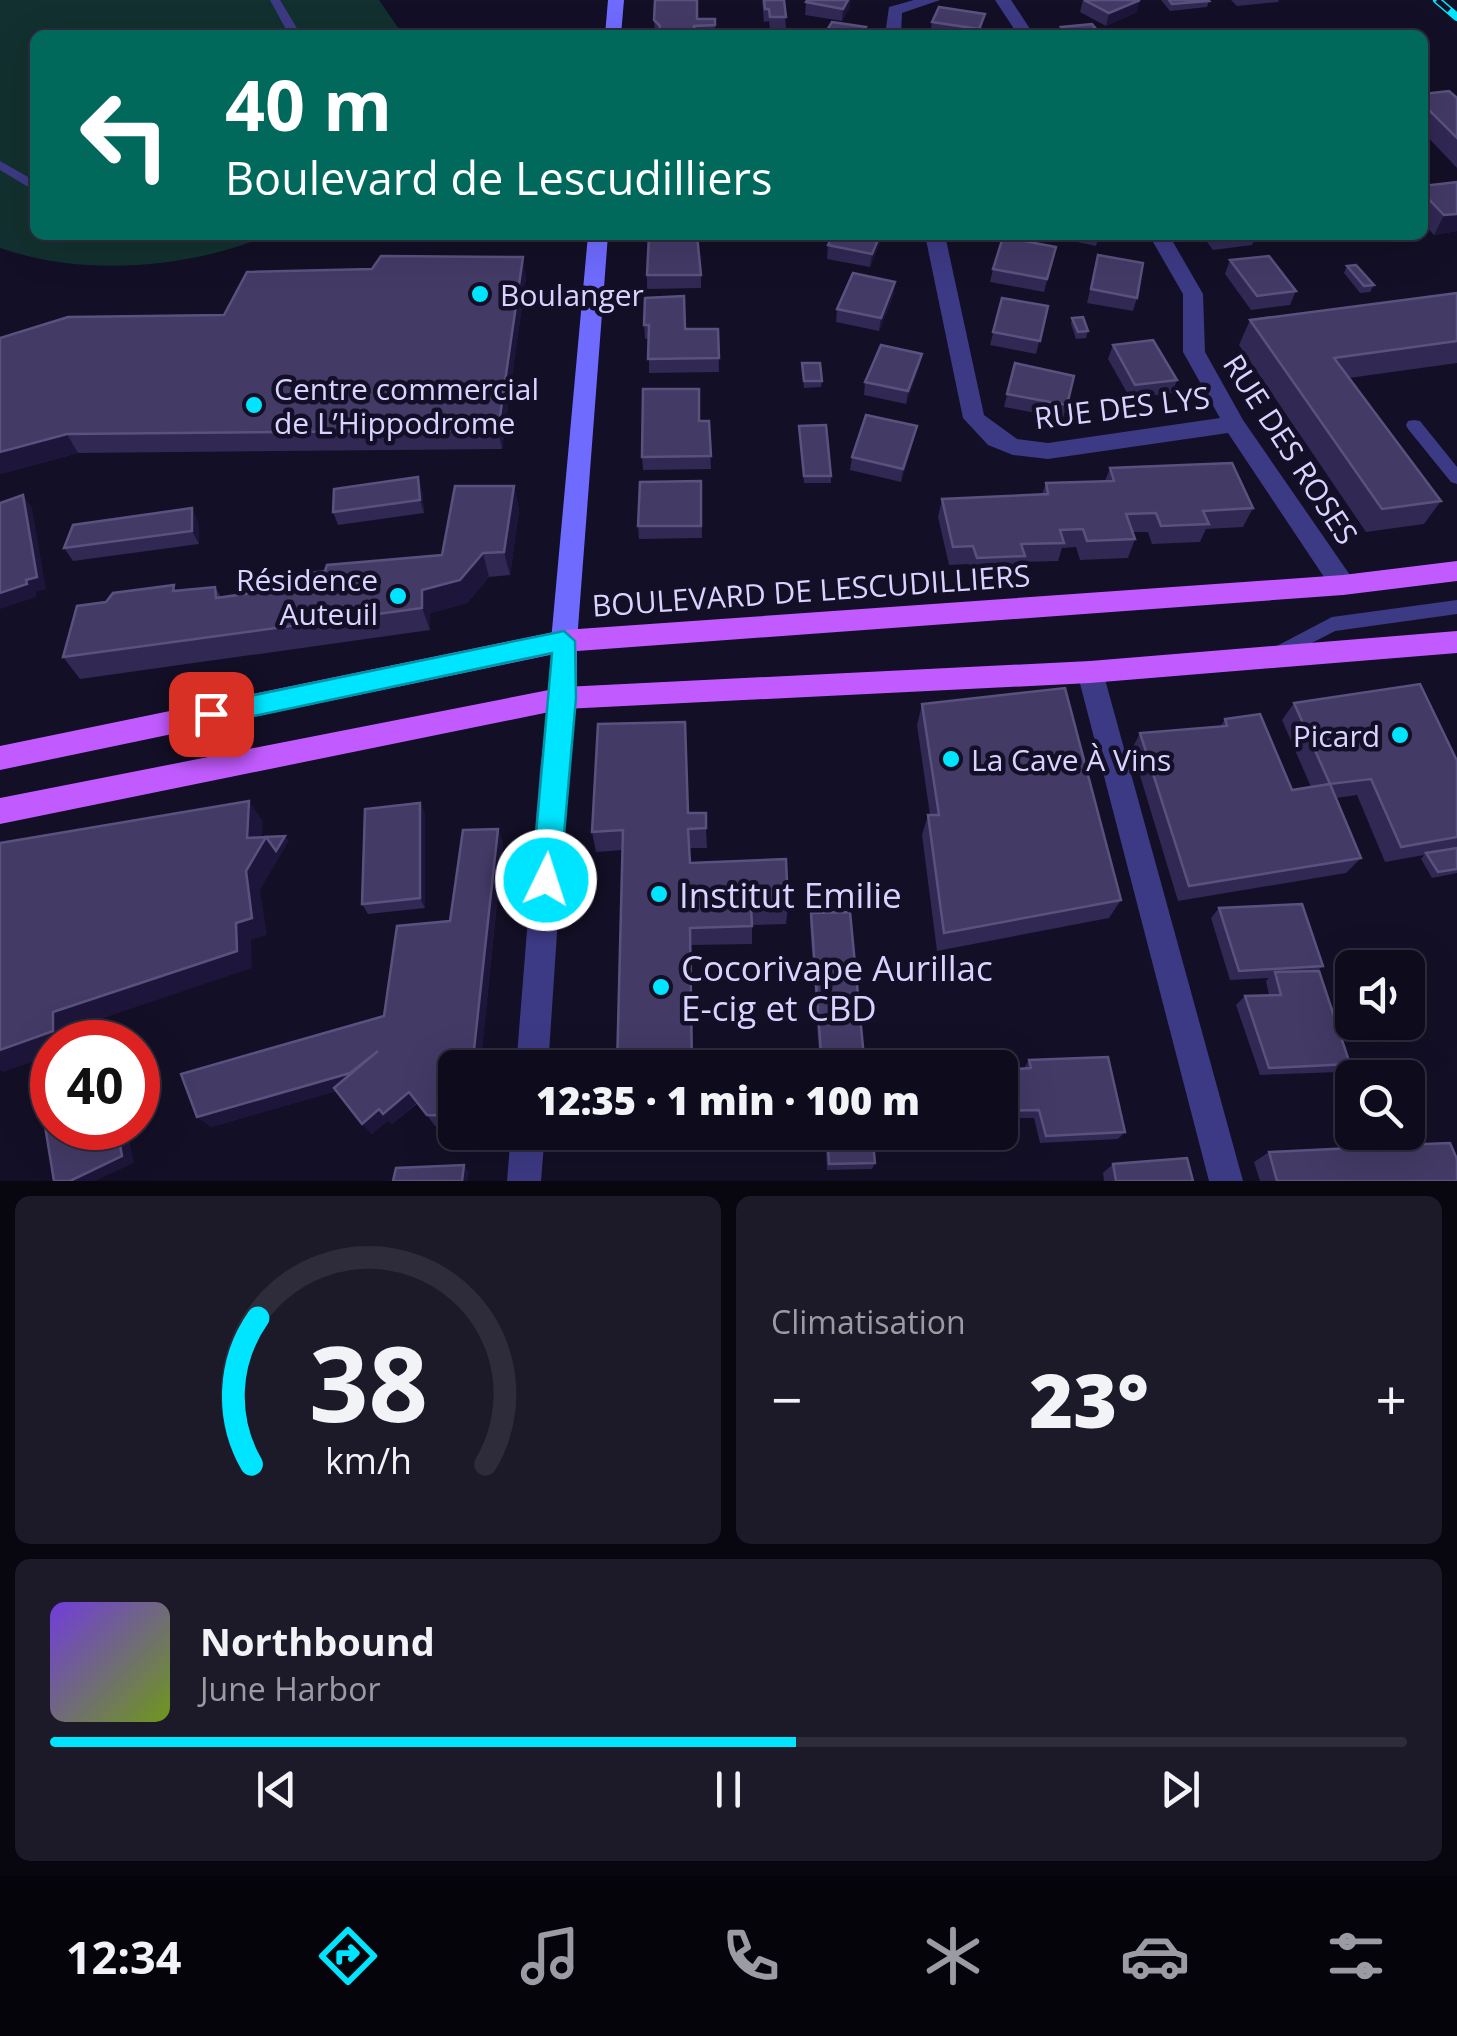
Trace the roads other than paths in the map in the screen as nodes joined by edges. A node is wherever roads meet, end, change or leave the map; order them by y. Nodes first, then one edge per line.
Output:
1 (276, 0) edge
2 (616, 0) edge
3 (932, 0) edge
4 (1003, 0) edge
5 (293, 30) edge
6 (613, 30) edge
7 (894, 30) edge
8 (1023, 30) edge
9 (0, 165) edge
10 (30, 184) edge
11 (598, 240) edge
12 (937, 240) edge
13 (1162, 240) edge
14 (1234, 424) junction
15 (1414, 425) dead end
16 (1457, 478) edge
17 (1457, 571) edge
18 (1343, 584) junction
19 (1457, 608) edge
20 (564, 641) junction
21 (1457, 642) edge
22 (1280, 653) junction
23 (1090, 672) junction
24 (564, 698) junction
25 (0, 758) edge
26 (0, 811) edge
27 (533, 1050) edge
28 (527, 1150) edge
29 (524, 1181) edge
30 (1226, 1181) edge

1 - 5 lane
2 - 6 main road
3 - 7 street
4 - 8 street
9 - 10 lane
11 - 20 main road
12 - 14 street, RUE DES LYS
13 - 14 street, RUE DES ROSES
14 - 18 street, RUE DES ROSES
15 - 16 lane
17 - 18 main road, BOULEVARD DE LESCUDILLIERS
18 - 20 main road, BOULEVARD DE LESCUDILLIERS
19 - 22 lane
20 - 24 main road
20 - 25 main road, BOULEVARD DE LESCUDILLIERS
21 - 22 main road
22 - 23 main road
23 - 24 main road
23 - 30 street
24 - 26 main road
24 - 27 street
28 - 29 street

